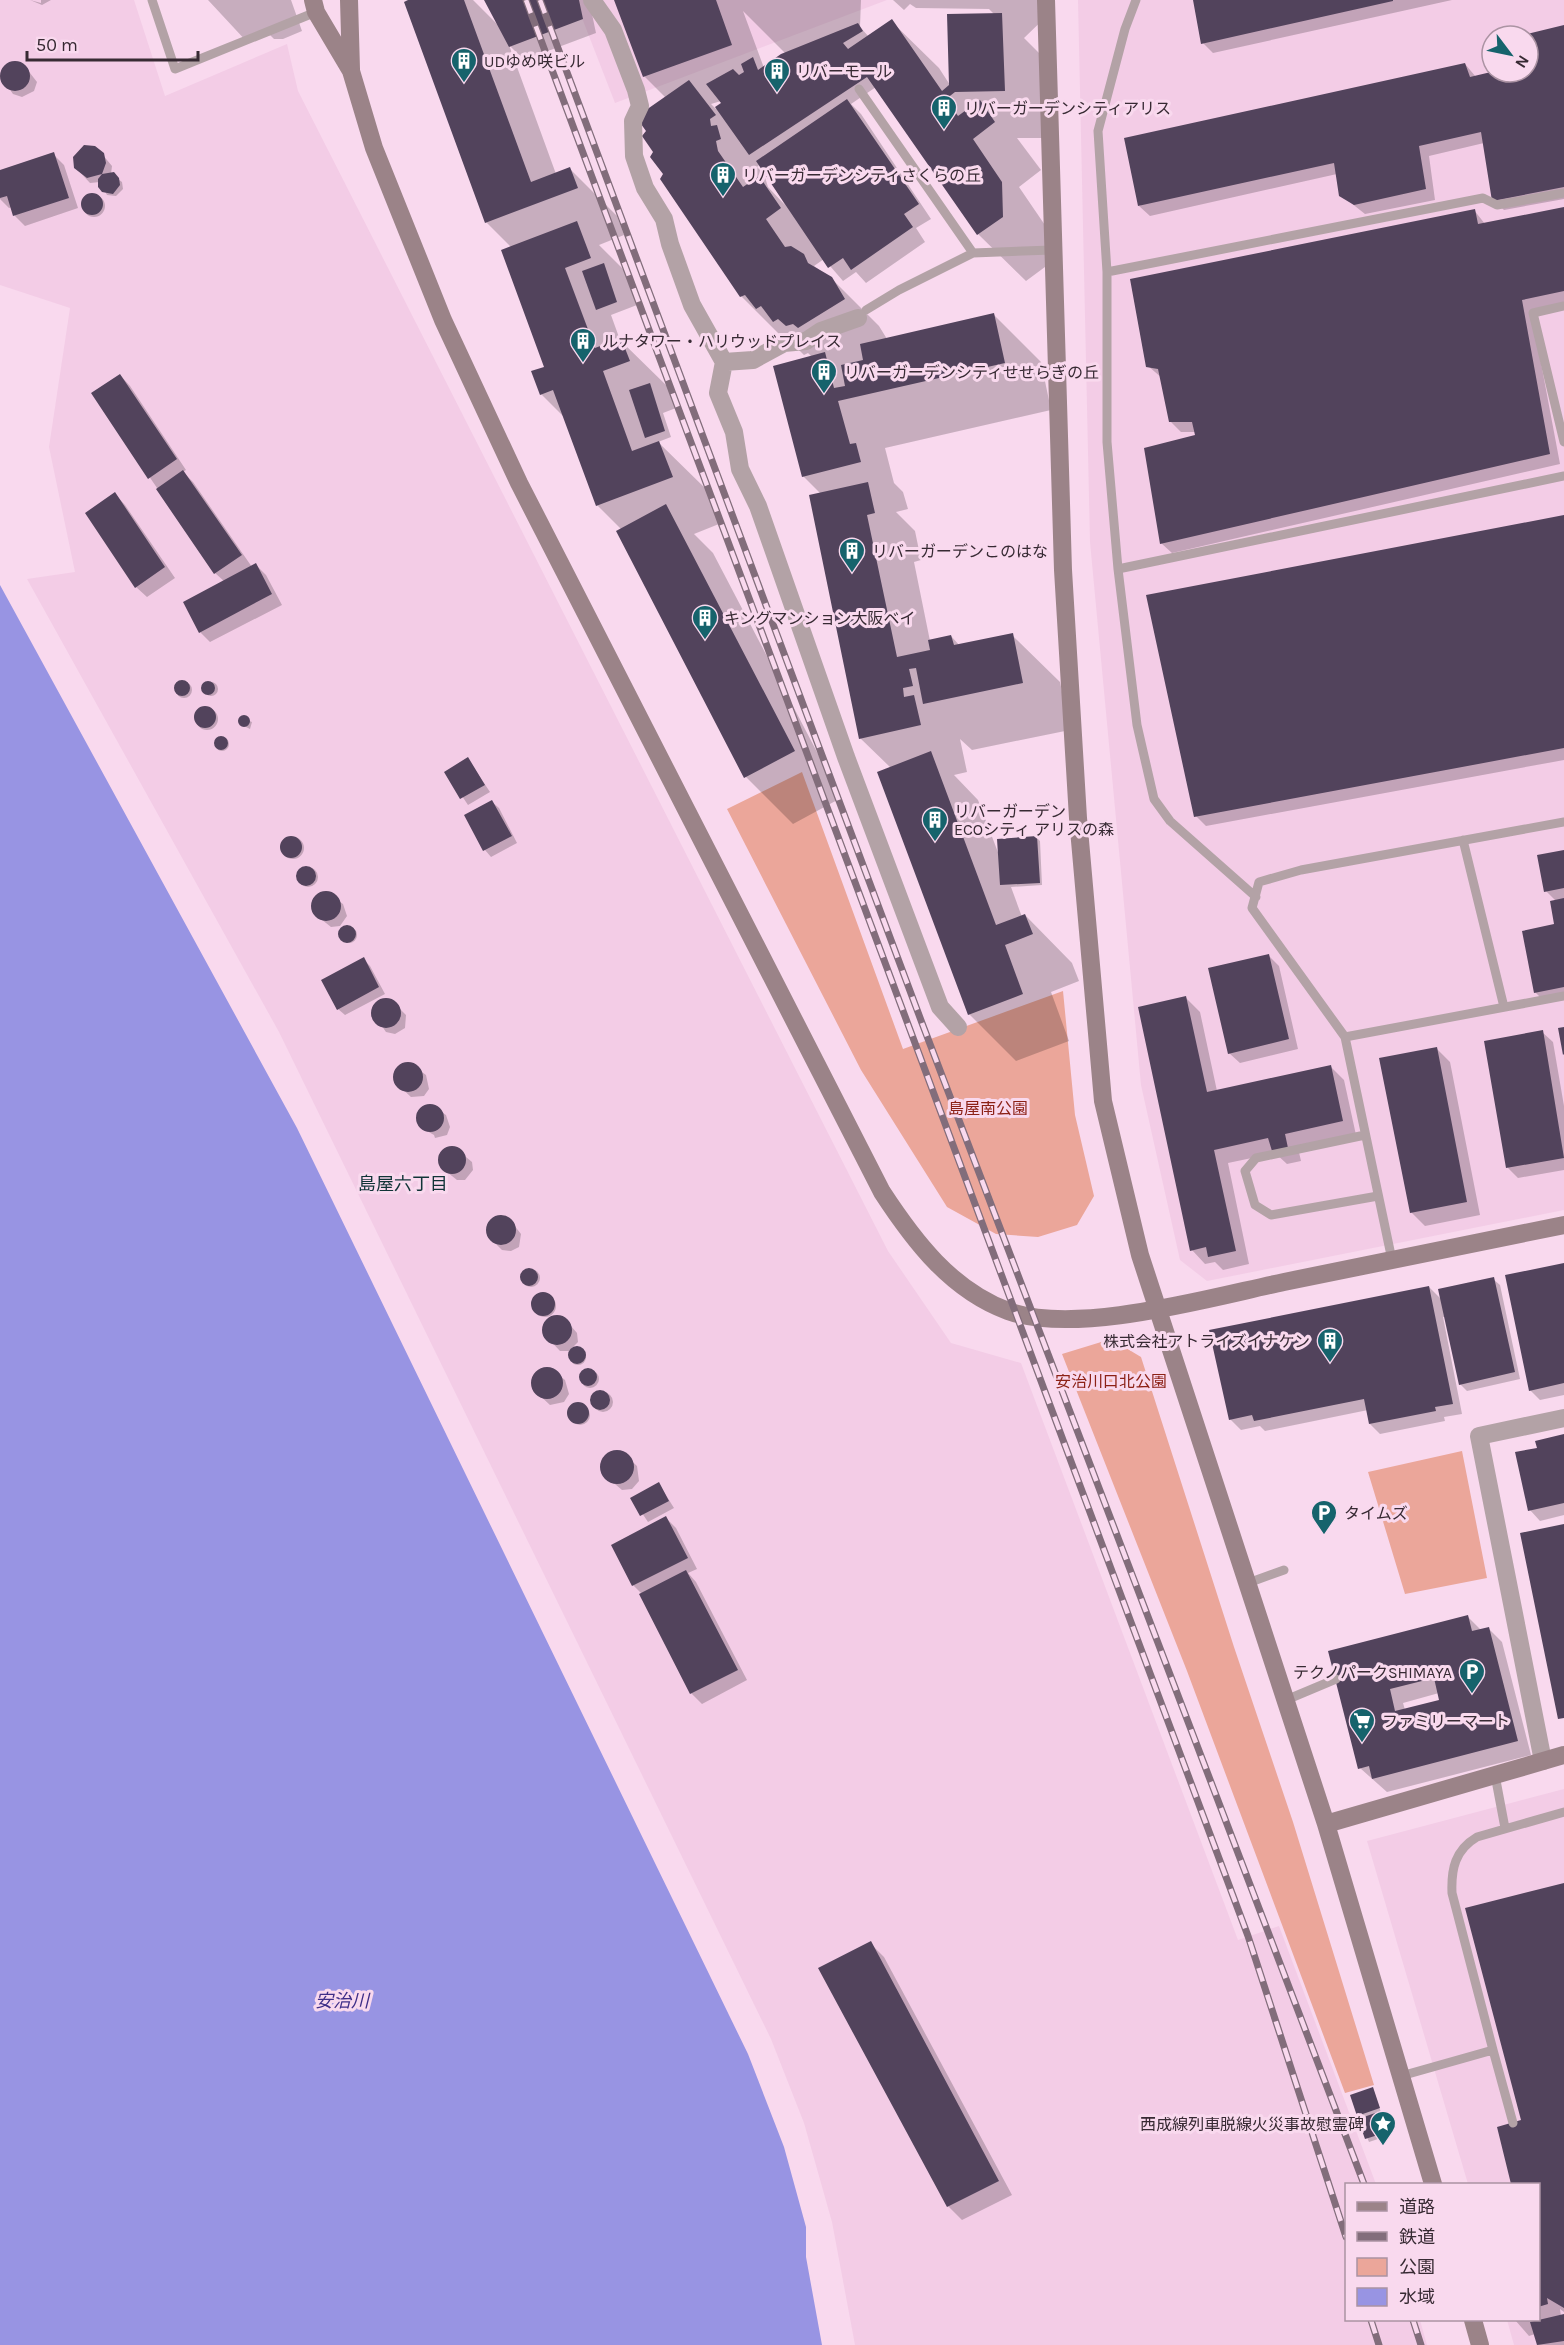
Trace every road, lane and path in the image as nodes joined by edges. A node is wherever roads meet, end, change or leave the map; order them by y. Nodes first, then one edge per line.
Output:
1 (152, 0) edge
2 (349, 0) edge
3 (592, 0) edge
4 (1047, 0) edge
5 (1136, 0) edge
6 (315, 6) edge
7 (351, 71) junction
8 (859, 88) dead end
9 (1564, 193) edge
10 (1052, 250) junction
11 (973, 254) junction
12 (1107, 272) junction
13 (1564, 306) edge
14 (862, 314) joint
15 (724, 362) junction
16 (1564, 442) edge
17 (1564, 476) edge
18 (1118, 569) junction
19 (1564, 822) edge
20 (1463, 840) junction
21 (1256, 897) junction
22 (1564, 996) edge
23 (1504, 1008) junction
24 (958, 1027) dead end
25 (1345, 1037) junction
26 (1365, 1135) junction
27 (1378, 1196) junction
28 (1564, 1225) edge
29 (1392, 1260) junction
30 (1157, 1308) junction
31 (1564, 1418) edge
32 (1284, 1570) dead end
33 (1248, 1583) junction
34 (1335, 1679) dead end
35 (1286, 1700) junction
36 (1564, 1755) edge
37 (1543, 1761) junction
38 (1495, 1775) junction
39 (1564, 1812) edge
40 (1326, 1824) junction
41 (1505, 1828) junction
42 (1493, 2050) junction
43 (1401, 2076) junction
44 (1512, 2123) dead end
45 (1432, 2183) edge
46 (1474, 2321) edge
47 (1480, 2345) edge

1 - 6 lane
2 - 7 street
3 - 15 street
4 - 10 street
5 - 12 lane
6 - 7 street
7 - 30 street
8 - 11 lane
9 - 12 lane
10 - 11 lane
10 - 30 street
11 - 14 lane
12 - 18 lane
13 - 16 lane
14 - 15 street
15 - 24 street
17 - 18 lane
18 - 21 lane
19 - 20 lane
20 - 21 lane
20 - 23 lane
21 - 25 lane
22 - 23 lane
23 - 25 lane
25 - 26 lane
26 - 27 lane
26 - 27 lane
27 - 29 lane
28 - 29 street
29 - 30 street
30 - 33 street
31 - 37 street
32 - 33 lane
33 - 35 street
34 - 35 lane
35 - 40 street
36 - 37 street
37 - 38 street
38 - 40 street
38 - 41 lane
39 - 41 lane
40 - 43 street
41 - 42 lane
42 - 43 lane
42 - 44 lane
43 - 45 street
46 - 47 street

